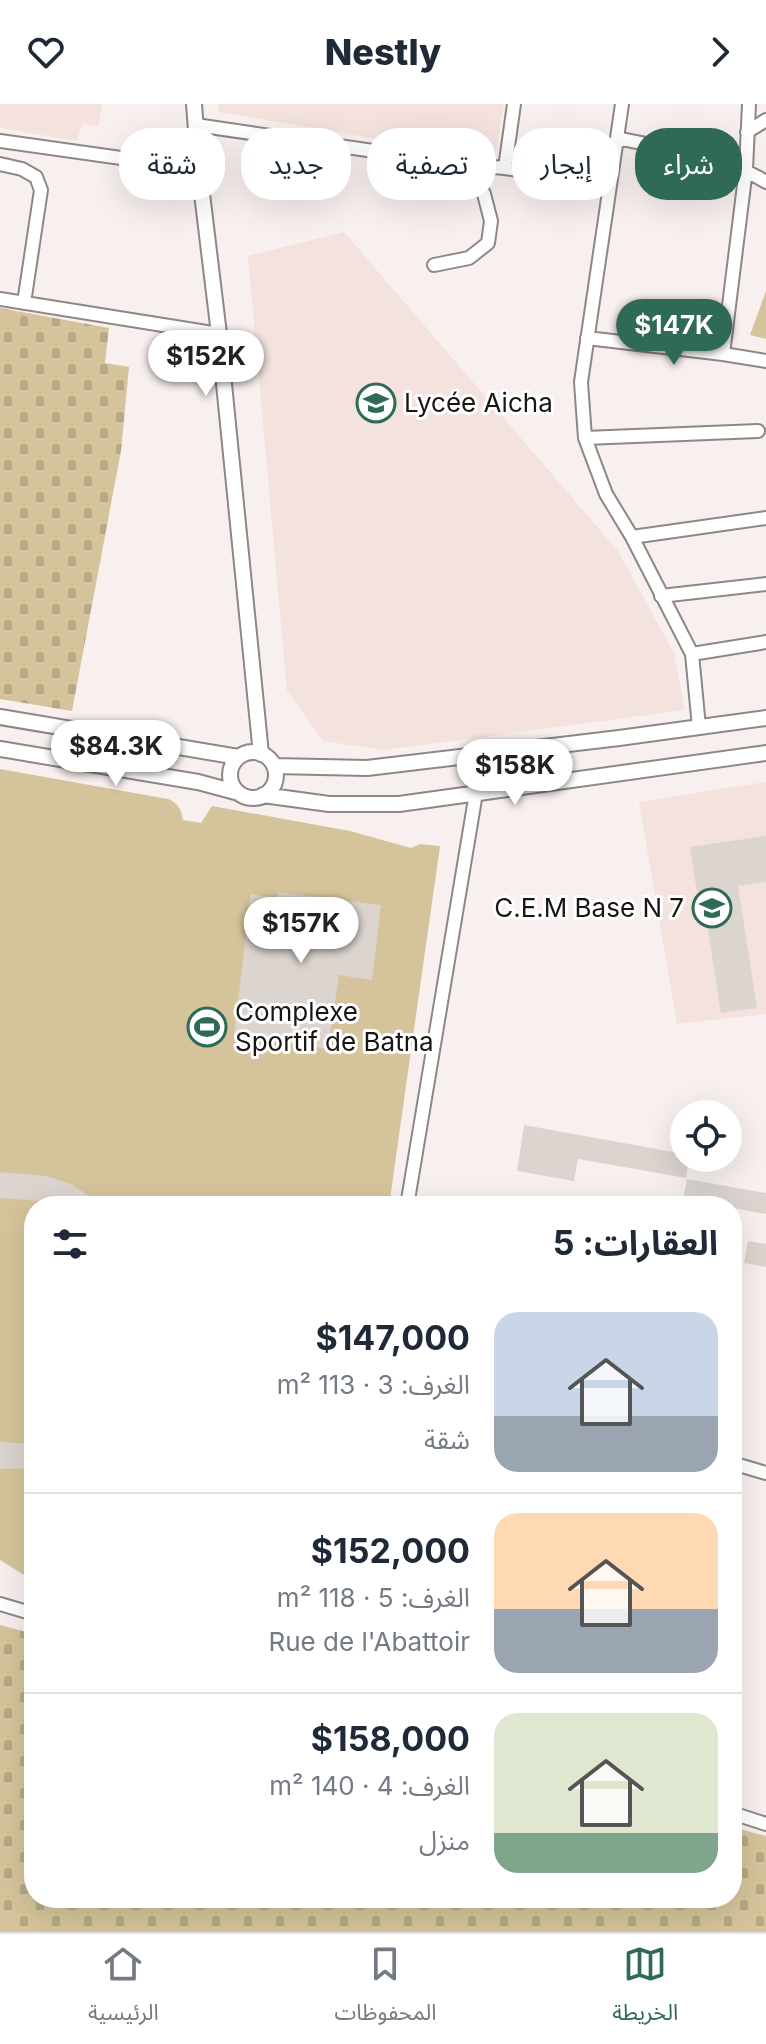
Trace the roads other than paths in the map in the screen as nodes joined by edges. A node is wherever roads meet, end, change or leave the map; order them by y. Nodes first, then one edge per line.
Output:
1 (194, 104) edge
2 (514, 104) edge
3 (622, 104) edge
4 (749, 104) edge
5 (766, 120) edge
6 (196, 125) junction
7 (196, 128) edge
8 (618, 128) edge
9 (747, 132) junction
10 (619, 138) edge
11 (0, 141) edge
12 (367, 150) edge
13 (119, 158) edge
14 (0, 164) edge
15 (496, 167) edge
16 (505, 168) junction
17 (512, 169) edge
18 (746, 169) junction
19 (766, 182) edge
20 (203, 200) edge
21 (486, 200) edge
22 (607, 200) edge
23 (434, 265) dead end
24 (0, 299) edge
25 (24, 303) junction
26 (219, 334) junction
27 (587, 338) junction
28 (723, 354) junction
29 (766, 361) edge
30 (758, 431) dead end
31 (585, 438) junction
32 (766, 518) edge
33 (632, 537) junction
34 (766, 584) edge
35 (661, 596) junction
36 (766, 642) edge
37 (692, 654) junction
38 (0, 717) edge
39 (766, 718) edge
40 (699, 727) junction
41 (0, 749) edge
42 (766, 753) edge
43 (261, 754) junction
44 (476, 755) junction
45 (238, 757) junction
46 (274, 766) junction
47 (239, 793) junction
48 (476, 793) junction
49 (263, 795) junction
50 (409, 1196) edge
51 (742, 1466) edge
52 (766, 1473) edge
53 (0, 1604) edge
54 (24, 1611) edge
55 (742, 1816) edge
56 (766, 1824) edge

1 - 6 street
2 - 16 street
3 - 8 street
4 - 9 street
5 - 9 street
6 - 7 street
6 - 12 street
9 - 18 street
10 - 18 street
11 - 13 street
14 - 25 street
15 - 16 street
16 - 17 street
18 - 19 street
18 - 28 street
20 - 26 street
21 - 23 street
22 - 27 street
24 - 25 street
25 - 26 street
26 - 43 street
27 - 28 street
27 - 31 street
28 - 29 street
30 - 31 street
31 - 33 street
32 - 33 street
33 - 35 street
34 - 35 street
35 - 37 street
36 - 37 street
37 - 40 street
38 - 45 street
39 - 40 street
40 - 44 street
41 - 47 street
42 - 48 street
43 - 45 street
43 - 46 street
44 - 46 street
44 - 48 street
45 - 47 street
46 - 49 street
47 - 49 street
48 - 49 street
48 - 50 street
51 - 52 street
53 - 54 street
55 - 56 street

